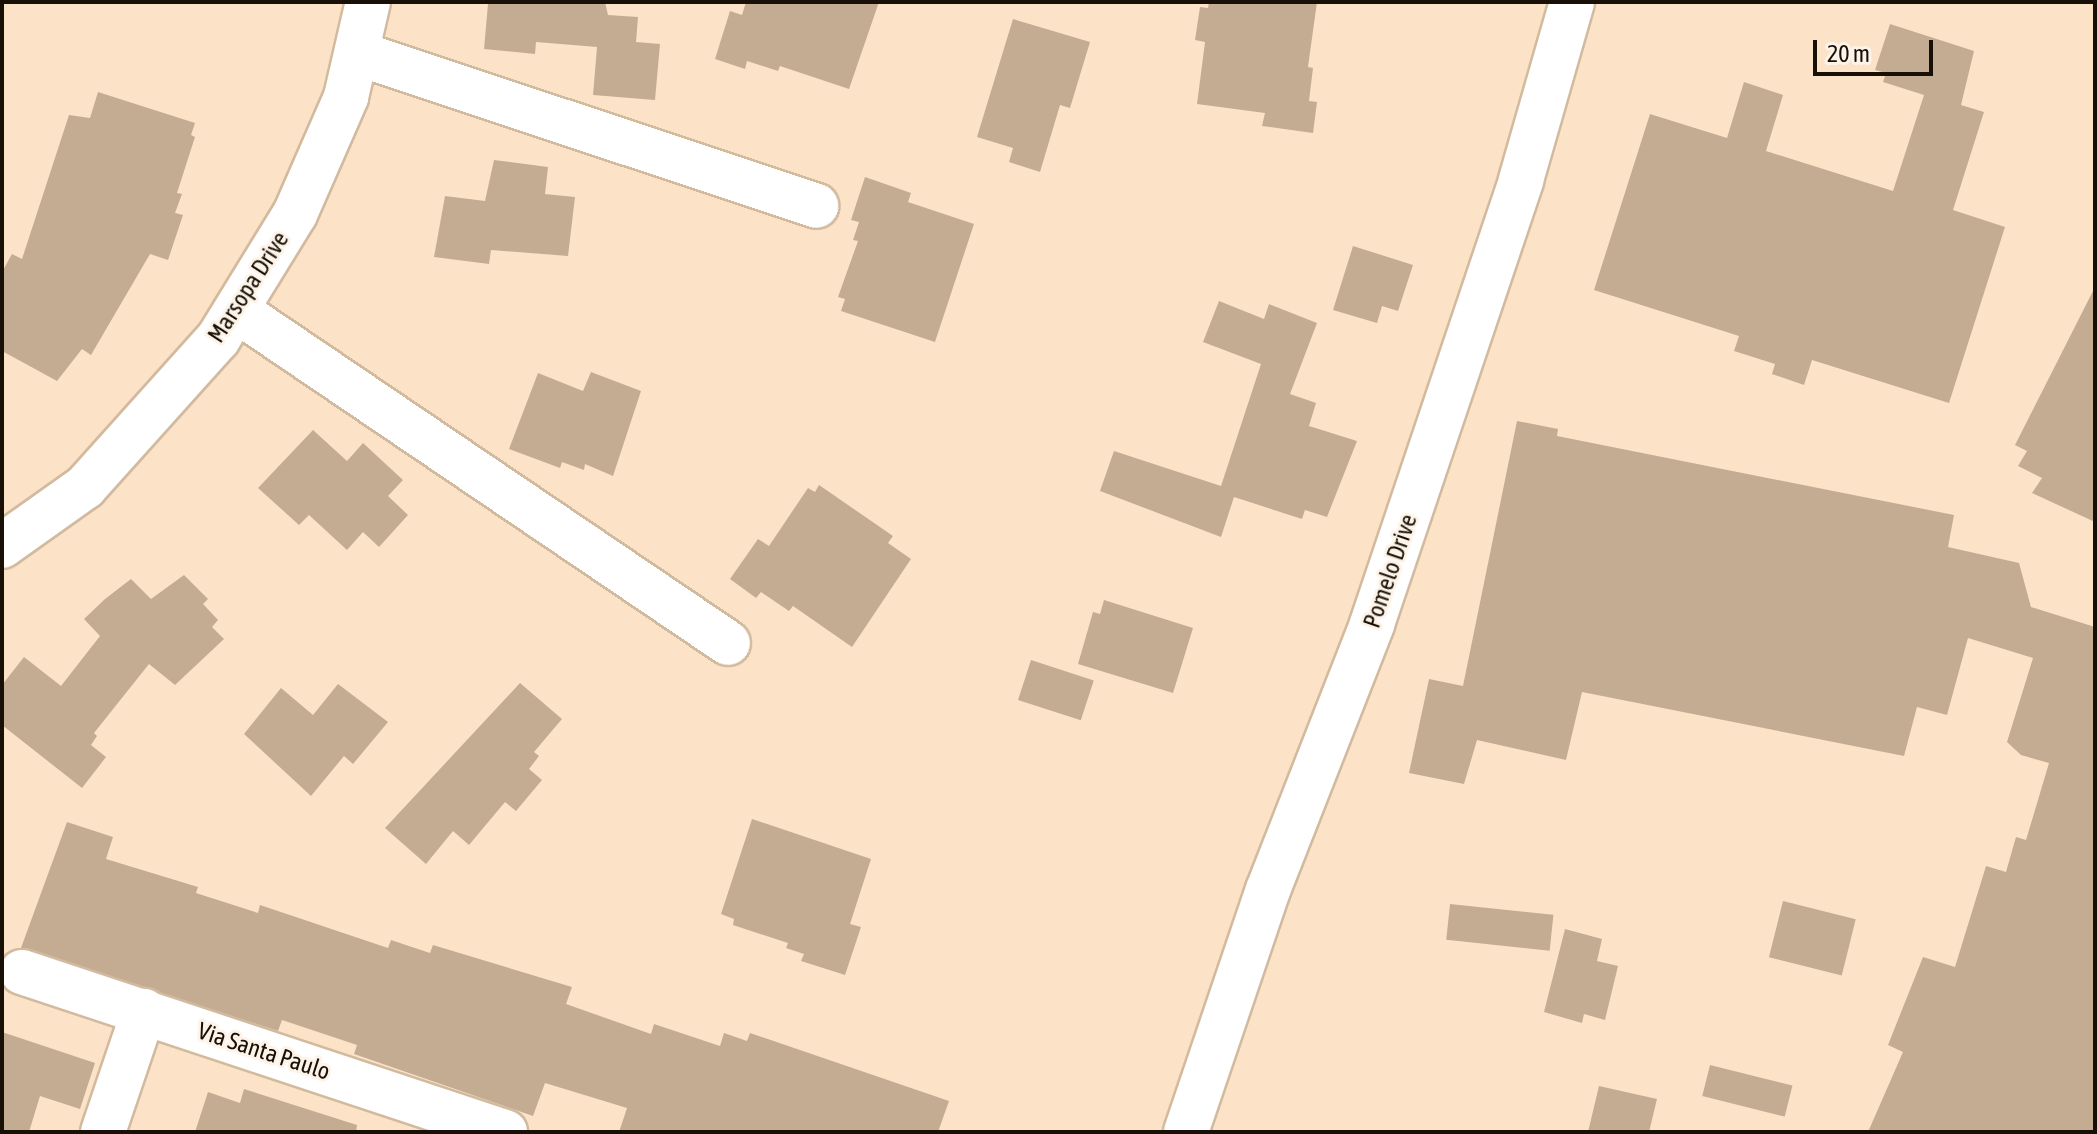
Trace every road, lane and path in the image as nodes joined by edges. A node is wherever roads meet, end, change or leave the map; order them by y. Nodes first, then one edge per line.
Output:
1 (368, 2) edge
2 (1572, 2) edge
3 (357, 53) junction
4 (816, 206) dead end
5 (236, 310) junction
6 (2, 546) edge
7 (728, 643) dead end
8 (22, 972) dead end
9 (144, 1011) junction
10 (453, 1124) edge
11 (103, 1132) edge
12 (505, 1132) edge
13 (1186, 1132) edge

1 - 3 street, Marsopa Drive
2 - 13 street, Pomelo Drive
3 - 4 street
3 - 5 street, Marsopa Drive
5 - 6 street, Marsopa Drive
5 - 7 street
8 - 9 street, Via Santa Paulo
9 - 10 street, Via Santa Paulo
9 - 11 street
10 - 12 street, Via Santa Paulo

